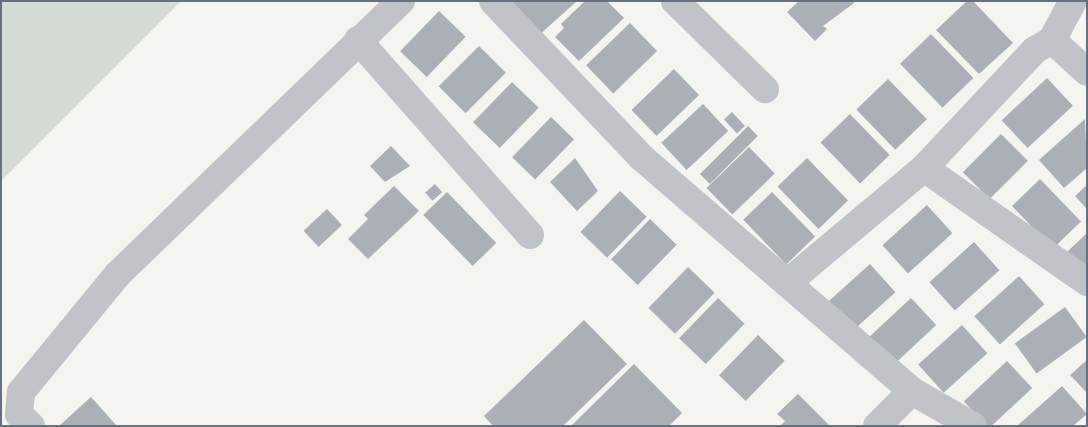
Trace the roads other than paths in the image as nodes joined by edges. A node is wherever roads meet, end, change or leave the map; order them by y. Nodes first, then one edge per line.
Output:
1 (402, 1) edge
2 (493, 1) edge
3 (675, 1) edge
4 (1072, 1) edge
5 (358, 40) junction
6 (1052, 40) junction
7 (1087, 72) edge
8 (765, 89) dead end
9 (924, 168) junction
10 (530, 235) dead end
11 (1087, 282) edge
12 (787, 283) junction
13 (912, 391) junction
14 (11, 400) edge
15 (31, 426) edge
16 (877, 426) edge
17 (972, 426) edge

1 - 5 street
2 - 12 street
3 - 8 street
4 - 6 street
5 - 10 street
5 - 14 street
6 - 7 street
6 - 9 street
9 - 11 street
9 - 12 street
12 - 13 street
13 - 16 street
13 - 17 street
14 - 15 street

